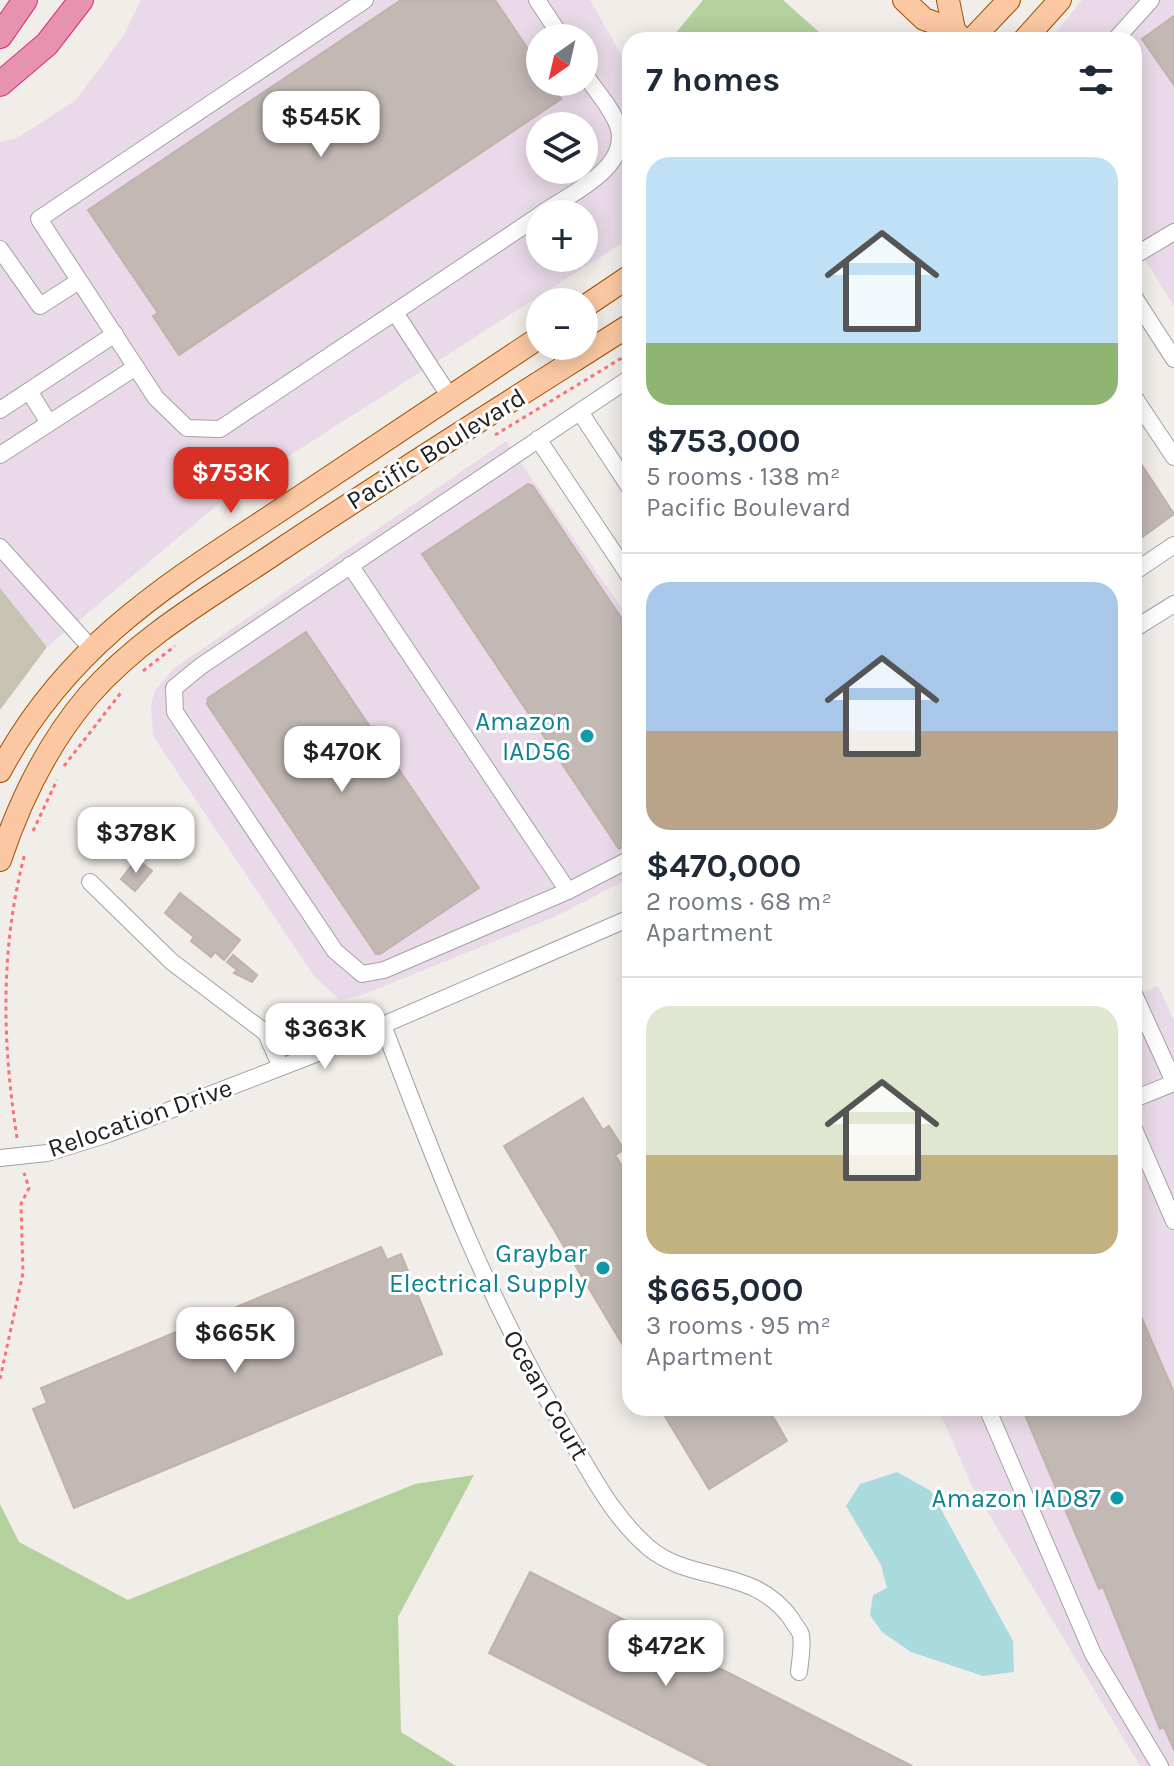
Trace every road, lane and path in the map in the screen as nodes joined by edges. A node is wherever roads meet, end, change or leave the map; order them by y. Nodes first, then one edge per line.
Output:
1 (25, 0) edge
2 (81, 0) edge
3 (365, 0) edge
4 (537, 0) edge
5 (904, 0) edge
6 (948, 0) edge
7 (1009, 0) edge
8 (1060, 0) edge
9 (1151, 0) edge
10 (553, 24) edge
11 (952, 32) edge
12 (961, 32) edge
13 (969, 32) edge
14 (1031, 32) edge
15 (1122, 32) edge
16 (0, 36) edge
17 (0, 84) edge
18 (598, 95) edge
19 (561, 200) edge
20 (526, 224) edge
21 (1174, 232) edge
22 (0, 249) edge
23 (1142, 251) edge
24 (79, 281) junction
25 (622, 281) edge
26 (598, 298) edge
27 (1142, 309) edge
28 (396, 314) junction
29 (622, 330) edge
30 (115, 334) junction
31 (526, 346) edge
32 (622, 358) edge
33 (1174, 359) edge
34 (136, 367) junction
35 (622, 383) edge
36 (29, 391) junction
37 (450, 397) junction
38 (1142, 409) edge
39 (0, 410) edge
40 (580, 412) junction
41 (49, 423) junction
42 (494, 436) dead end
43 (538, 439) junction
44 (0, 455) edge
45 (1174, 457) edge
46 (622, 476) edge
47 (1174, 545) edge
48 (0, 547) edge
49 (350, 565) junction
50 (622, 565) edge
51 (1142, 567) edge
52 (1174, 604) edge
53 (1142, 624) edge
54 (186, 637) dead end
55 (91, 648) junction
56 (140, 674) dead end
57 (129, 683) dead end
58 (0, 771) edge
59 (0, 860) edge
60 (622, 863) edge
61 (90, 882) dead end
62 (568, 891) junction
63 (622, 921) edge
64 (1142, 1012) edge
65 (383, 1025) junction
66 (281, 1067) junction
67 (1174, 1082) edge
68 (1142, 1096) edge
69 (1142, 1147) edge
70 (19, 1156) junction
71 (0, 1158) edge
72 (1174, 1221) edge
73 (0, 1379) edge
74 (990, 1416) edge
75 (799, 1672) dead end
76 (1160, 1766) edge

1 - 16 highway
2 - 17 highway
3 - 24 street
4 - 10 street
5 - 11 main road
6 - 12 main road
7 - 13 main road
8 - 14 main road
9 - 15 street
18 - 19 street
20 - 28 street
21 - 23 street
22 - 24 street
24 - 30 street
25 - 26 main road
27 - 33 street
28 - 34 street
28 - 37 street
29 - 59 main road, Pacific Boulevard
30 - 34 street
30 - 36 street
31 - 37 main road, Pacific Boulevard
32 - 42 path
34 - 41 street
35 - 40 street
36 - 39 street
36 - 41 street
37 - 55 main road, Pacific Boulevard
38 - 45 street
40 - 43 street
40 - 46 street
41 - 44 street
43 - 49 street
43 - 50 street
47 - 51 street
48 - 55 street
49 - 62 street
49 - 62 street
52 - 53 street
54 - 56 path
55 - 58 main road, Pacific Boulevard
57 - 70 path
60 - 62 street
61 - 66 street
63 - 65 street, Relocation Drive
64 - 67 street
65 - 66 street, Relocation Drive
65 - 75 street, Ocean Court
66 - 70 street, Relocation Drive
67 - 68 street
69 - 72 street
70 - 71 street, Relocation Drive
70 - 73 path
74 - 76 street

